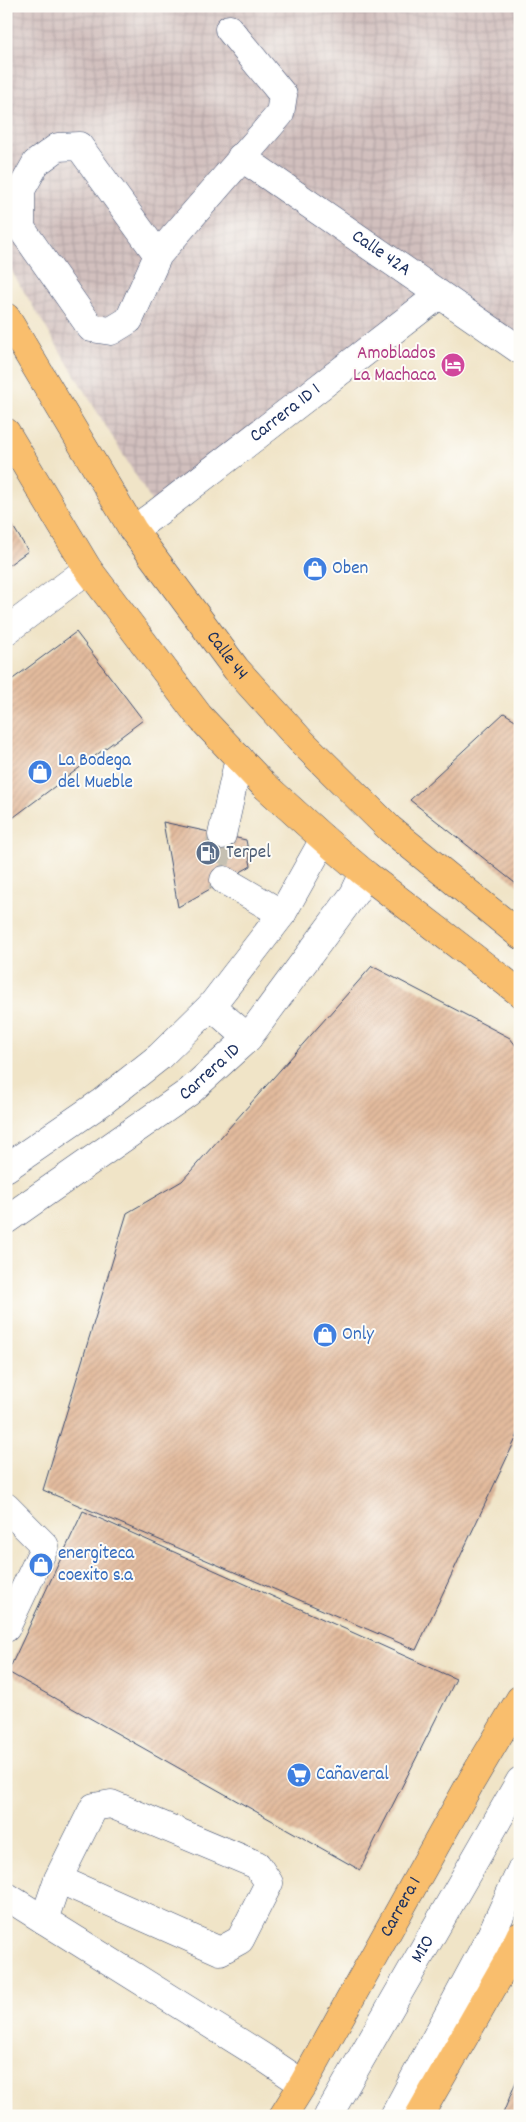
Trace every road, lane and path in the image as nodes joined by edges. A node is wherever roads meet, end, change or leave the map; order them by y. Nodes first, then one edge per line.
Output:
1 (229, 29) dead end
2 (241, 157) junction
3 (158, 255) junction
4 (440, 295) junction
5 (6, 317) edge
6 (520, 350) edge
7 (6, 432) edge
8 (133, 530) junction
9 (88, 569) junction
10 (6, 631) edge
11 (239, 758) junction
12 (222, 835) tunnel mouth
13 (324, 839) junction
14 (364, 873) junction
15 (224, 880) tunnel mouth
16 (282, 914) junction
17 (520, 935) edge
18 (520, 993) edge
19 (210, 1006) junction
20 (248, 1038) junction
21 (6, 1168) edge
22 (6, 1220) edge
23 (6, 1507) edge
24 (6, 1628) edge
25 (520, 1699) edge
26 (520, 1781) edge
27 (520, 1872) edge
28 (58, 1879) junction
29 (6, 1896) edge
30 (44, 1920) junction
31 (520, 1936) edge
32 (303, 2084) junction
33 (283, 2116) edge
34 (328, 2116) edge
35 (394, 2116) edge
36 (420, 2116) edge

1 - 2 street
2 - 3 street
2 - 4 street, Calle 42A
3 - 3 street
4 - 6 street, Calle 42A
4 - 8 street, Carrera 1D 1
5 - 8 main road, Calle 44
7 - 9 main road
8 - 17 main road, Calle 44
9 - 10 street
9 - 11 main road
11 - 12 street
11 - 13 main road
13 - 14 main road
13 - 16 street
14 - 18 main road
14 - 20 street, Carrera 1D
15 - 16 street
16 - 19 street
19 - 20 street
19 - 21 street
20 - 22 street, Carrera 1D
23 - 24 street
25 - 32 main road, Carrera 1
26 - 34 street, MIO
27 - 35 street
28 - 28 street
28 - 30 street
29 - 30 street
30 - 32 street
31 - 36 main road
32 - 33 main road, Carrera 1

